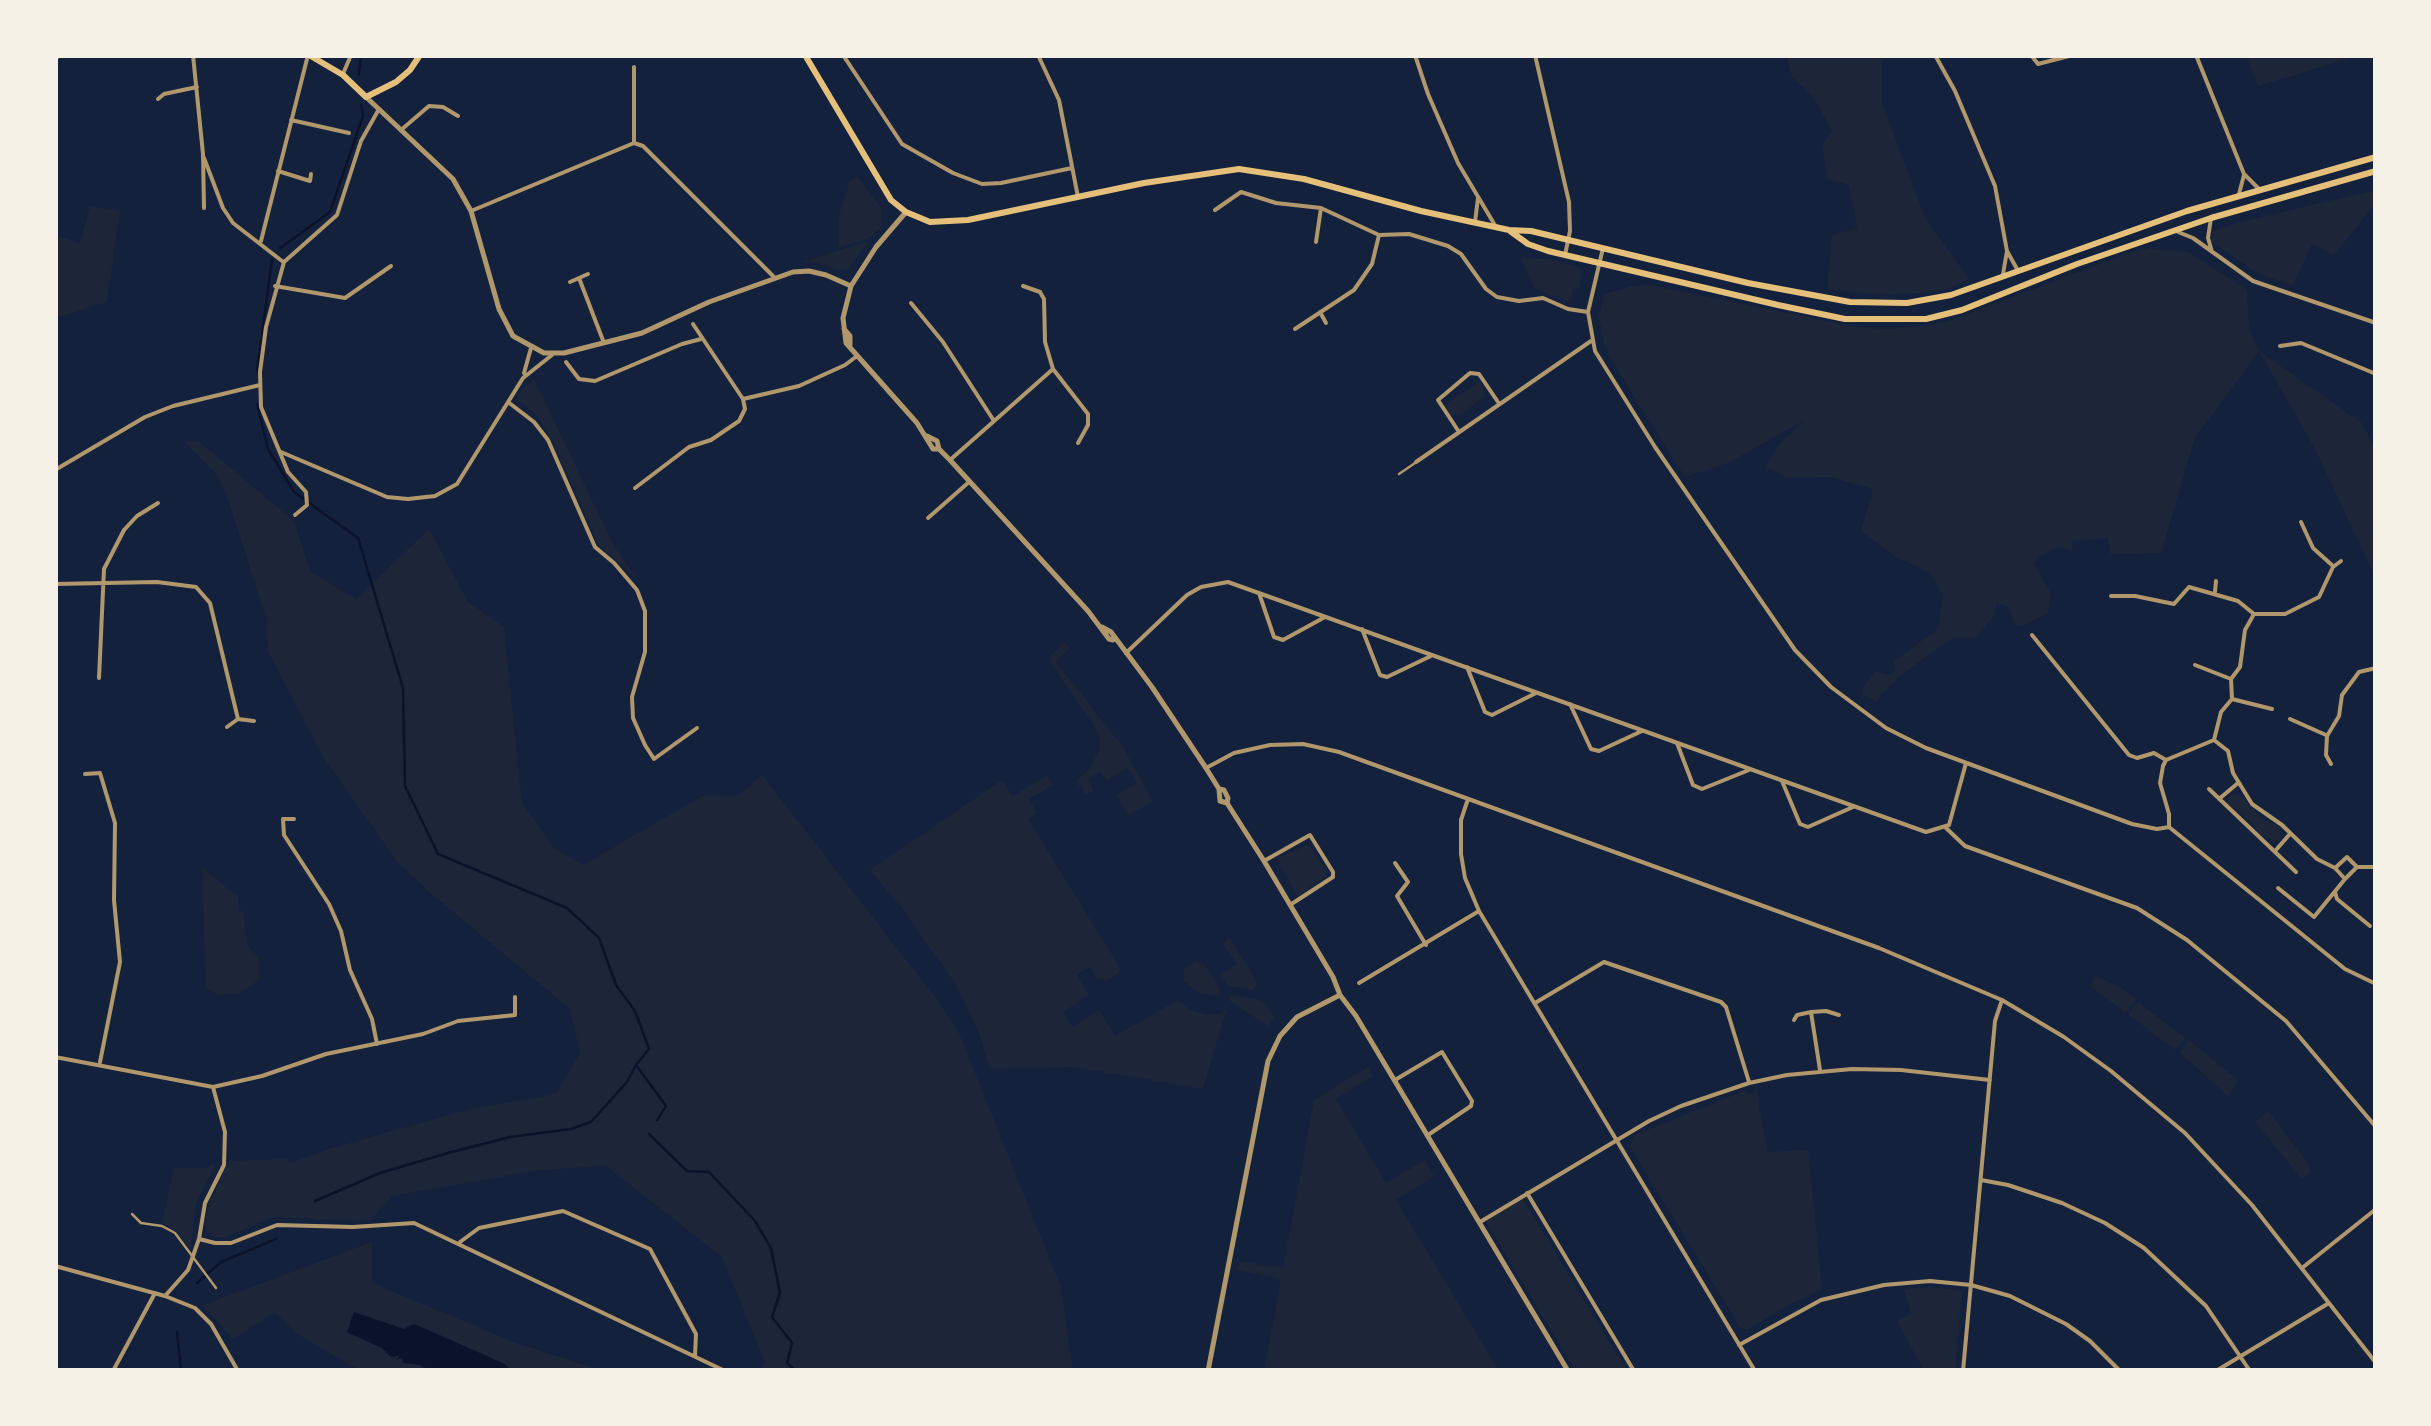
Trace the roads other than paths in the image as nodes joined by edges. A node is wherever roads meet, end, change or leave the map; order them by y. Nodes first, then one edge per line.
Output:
1 (193, 55) edge
2 (308, 55) edge
3 (351, 55) edge
4 (420, 55) edge
5 (806, 55) edge
6 (843, 55) edge
7 (1038, 55) edge
8 (1415, 55) edge
9 (1535, 55) edge
10 (1935, 55) edge
11 (2031, 55) edge
12 (2073, 55) edge
13 (2196, 55) edge
14 (634, 67) dead end
15 (343, 74) junction
16 (197, 87) junction
17 (366, 97) junction
18 (158, 100) dead end
19 (379, 109) junction
20 (458, 116) dead end
21 (291, 120) junction
22 (401, 130) junction
23 (349, 134) dead end
24 (634, 143) junction
25 (203, 154) junction
26 (2376, 158) edge
27 (1072, 168) junction
28 (278, 171) junction
29 (2376, 171) edge
30 (311, 174) dead end
31 (2244, 174) junction
32 (2260, 189) junction
33 (2239, 194) junction
34 (1078, 197) junction
35 (1478, 198) junction
36 (1276, 203) junction
37 (204, 208) dead end
38 (1321, 208) junction
39 (1215, 210) dead end
40 (472, 211) junction
41 (906, 212) junction
42 (1272, 215) dead end
43 (2211, 218) junction
44 (1475, 222) junction
45 (1496, 227) junction
46 (1508, 230) junction
47 (2172, 231) junction
48 (1378, 235) junction
49 (1568, 240) junction
50 (262, 242) junction
51 (1316, 242) dead end
52 (1604, 248) junction
53 (2007, 251) junction
54 (2213, 254) junction
55 (1565, 255) junction
56 (284, 262) junction
57 (1600, 264) junction
58 (391, 266) dead end
59 (2018, 269) junction
60 (588, 274) dead end
61 (2003, 274) junction
62 (774, 276) junction
63 (578, 278) junction
64 (570, 282) dead end
65 (276, 286) junction
66 (852, 286) junction
67 (1023, 286) dead end
68 (911, 303) dead end
69 (1320, 312) junction
70 (1588, 312) junction
71 (1326, 323) dead end
72 (692, 324) dead end
73 (2376, 324) edge
74 (1295, 329) dead end
75 (701, 340) junction
76 (1591, 342) junction
77 (604, 343) junction
78 (2280, 346) dead end
79 (532, 348) junction
80 (552, 355) junction
81 (857, 356) junction
82 (566, 362) dead end
83 (612, 363) dead end
84 (1053, 369) junction
85 (616, 374) junction
86 (2376, 374) edge
87 (523, 378) junction
88 (260, 385) junction
89 (743, 398) junction
90 (508, 402) junction
91 (1498, 402) junction
92 (994, 420) junction
93 (1458, 432) junction
94 (1078, 443) dead end
95 (278, 451) junction
96 (950, 460) junction
97 (1416, 462) joint
98 (55, 470) edge
99 (1398, 474) dead end
100 (969, 482) junction
101 (634, 488) dead end
102 (158, 503) dead end
103 (295, 516) dead end
104 (928, 518) dead end
105 (2301, 522) dead end
106 (2341, 561) dead end
107 (2334, 566) junction
108 (2216, 581) dead end
109 (103, 582) junction
110 (55, 584) edge
111 (2215, 592) junction
112 (1259, 593) junction
113 (2111, 596) dead end
114 (2254, 614) junction
115 (1325, 617) junction
116 (1362, 629) junction
117 (2032, 635) dead end
118 (1126, 653) junction
119 (1433, 655) junction
120 (2196, 666) dead end
121 (1467, 667) junction
122 (2376, 668) edge
123 (99, 678) dead end
124 (2232, 679) junction
125 (1536, 693) junction
126 (2232, 699) junction
127 (1570, 704) junction
128 (2272, 709) dead end
129 (238, 719) junction
130 (2290, 719) dead end
131 (254, 722) dead end
132 (227, 728) dead end
133 (696, 728) dead end
134 (1642, 730) junction
135 (2327, 736) junction
136 (2214, 740) junction
137 (1677, 743) junction
138 (2166, 760) junction
139 (1966, 764) junction
140 (2331, 764) dead end
141 (1206, 768) junction
142 (1750, 769) junction
143 (85, 774) dead end
144 (1782, 780) junction
145 (2238, 783) junction
146 (2208, 789) dead end
147 (1468, 799) junction
148 (2218, 799) junction
149 (1853, 806) junction
150 (294, 819) dead end
151 (2168, 827) junction
152 (1946, 828) junction
153 (2290, 834) junction
154 (2275, 851) junction
155 (1264, 861) junction
156 (1395, 863) dead end
157 (2358, 867) junction
158 (2376, 867) edge
159 (2334, 868) junction
160 (2296, 872) dead end
161 (2345, 879) junction
162 (2278, 888) dead end
163 (2334, 892) junction
164 (1290, 904) junction
165 (1479, 911) junction
166 (2370, 926) dead end
167 (1426, 945) junction
168 (1359, 983) dead end
169 (2376, 984) edge
170 (1340, 995) junction
171 (515, 997) dead end
172 (2002, 1000) junction
173 (1534, 1003) junction
174 (1811, 1012) junction
175 (1839, 1015) dead end
176 (1794, 1020) dead end
177 (378, 1044) junction
178 (55, 1057) edge
179 (100, 1064) junction
180 (1820, 1070) junction
181 (1394, 1080) junction
182 (1990, 1080) junction
183 (1749, 1084) junction
184 (212, 1087) junction
185 (2376, 1127) edge
186 (1428, 1135) junction
187 (1616, 1138) junction
188 (1981, 1180) junction
189 (1526, 1193) junction
190 (2376, 1209) edge
191 (132, 1214) dead end
192 (1480, 1222) junction
193 (199, 1239) junction
194 (459, 1242) junction
195 (194, 1256) junction
196 (55, 1266) edge
197 (2302, 1268) junction
198 (1971, 1286) junction
199 (216, 1288) dead end
200 (155, 1294) junction
201 (165, 1296) junction
202 (2330, 1303) junction
203 (1739, 1345) junction
204 (695, 1356) junction
205 (2241, 1356) junction
206 (2376, 1362) edge
207 (113, 1371) edge
208 (238, 1371) edge
209 (725, 1371) edge
210 (1208, 1371) edge
211 (1568, 1371) edge
212 (1634, 1371) edge
213 (1754, 1371) edge
214 (1963, 1371) edge
215 (2120, 1371) edge
216 (2216, 1371) edge
217 (2250, 1371) edge

1 - 16 street
2 - 15 main road
2 - 21 street
3 - 15 street
4 - 17 main road
5 - 41 main road
6 - 27 street
7 - 27 street
8 - 35 street
9 - 49 street
10 - 53 street
11 - 12 street
13 - 31 street
14 - 24 street
15 - 17 main road
16 - 18 street
16 - 25 street
17 - 19 street
19 - 22 street
19 - 56 street
20 - 22 street
21 - 23 street
21 - 28 street
22 - 40 street
24 - 40 street
24 - 62 street
25 - 37 street
25 - 50 street
26 - 32 main road
27 - 34 street
28 - 30 street
28 - 50 street
29 - 43 main road
31 - 32 street
31 - 33 street
32 - 33 main road
33 - 59 main road
34 - 41 main road
34 - 44 main road
35 - 44 street
35 - 45 street
36 - 38 street
36 - 39 street
36 - 42 street
38 - 48 street
38 - 51 street
40 - 79 street
41 - 66 street
43 - 47 main road
43 - 54 street
44 - 45 main road
45 - 46 main road
46 - 49 main road
46 - 55 main road
47 - 54 street
47 - 57 main road
48 - 69 street
48 - 70 street
49 - 52 main road
49 - 55 street
50 - 56 street
52 - 57 street
52 - 61 main road
53 - 59 street
53 - 61 street
54 - 73 street
55 - 57 main road
56 - 65 street
57 - 70 street
58 - 65 street
59 - 61 main road
60 - 63 street
62 - 66 street
62 - 77 street
63 - 64 street
63 - 77 street
65 - 88 street
66 - 81 street
67 - 84 street
68 - 92 street
69 - 71 street
69 - 74 street
70 - 76 street
72 - 75 street
75 - 85 street
75 - 89 street
76 - 91 street
76 - 139 street
77 - 80 street
78 - 86 street
79 - 80 street
79 - 87 street
80 - 87 street
81 - 89 street
81 - 96 street
82 - 85 street
83 - 85 street
84 - 92 street
84 - 94 street
87 - 90 street
88 - 95 street
88 - 98 street
89 - 101 street
90 - 95 street
90 - 133 street
91 - 93 street
91 - 93 street
92 - 96 street
93 - 97 street
95 - 103 street
96 - 100 street
97 - 99 lane
100 - 104 street
100 - 118 street
102 - 109 street
105 - 107 street
106 - 107 street
107 - 114 street
108 - 111 street
109 - 110 street
109 - 123 street
109 - 129 street
111 - 113 street
111 - 114 street
112 - 115 street
112 - 115 street
112 - 118 street
114 - 124 street
115 - 116 street
116 - 119 street
116 - 119 street
117 - 138 street
118 - 141 street
119 - 121 street
120 - 124 street
121 - 125 street
121 - 125 street
122 - 135 street
124 - 126 street
125 - 127 street
126 - 128 street
126 - 136 street
127 - 134 street
127 - 134 street
129 - 131 street
129 - 132 street
130 - 135 street
134 - 137 street
135 - 140 street
136 - 138 street
136 - 145 street
137 - 142 street
137 - 142 street
138 - 151 street
139 - 151 street
139 - 152 street
141 - 147 street
141 - 155 street
142 - 144 street
143 - 179 street
144 - 149 street
144 - 149 street
145 - 148 street
145 - 153 street
146 - 148 street
147 - 165 street
147 - 172 street
148 - 154 street
149 - 152 street
150 - 177 street
151 - 169 street
152 - 185 street
153 - 154 street
153 - 159 street
154 - 160 street
155 - 164 street
155 - 164 street
156 - 167 street
157 - 158 street
157 - 159 street
157 - 161 street
159 - 161 street
161 - 163 street
162 - 163 street
163 - 166 street
164 - 170 street
165 - 167 street
165 - 173 street
167 - 168 street
170 - 181 street
170 - 210 street
171 - 177 street
172 - 182 street
172 - 197 street
173 - 183 street
173 - 187 street
174 - 175 street
174 - 176 street
174 - 180 street
177 - 184 street
178 - 179 street
179 - 184 street
180 - 182 street
180 - 183 street
181 - 186 street
181 - 186 street
182 - 188 street
183 - 187 street
184 - 193 street
186 - 192 street
187 - 189 street
187 - 203 street
188 - 198 street
188 - 205 street
189 - 192 street
189 - 212 street
190 - 197 street
191 - 195 lane
192 - 211 street
193 - 194 street
193 - 195 street
194 - 204 street
194 - 204 street
195 - 199 lane
195 - 201 street
196 - 200 street
197 - 202 street
198 - 203 street
198 - 214 street
198 - 215 street
200 - 201 street
200 - 207 street
201 - 208 street
202 - 205 street
202 - 206 street
203 - 213 street
204 - 209 street
205 - 216 street
205 - 217 street

